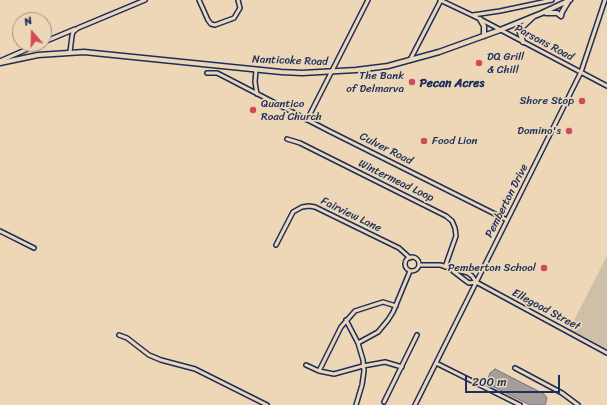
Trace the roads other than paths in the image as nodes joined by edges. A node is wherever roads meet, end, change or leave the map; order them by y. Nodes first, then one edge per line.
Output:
1 (145, 0) edge
2 (199, 0) edge
3 (238, 0) edge
4 (368, 0) edge
5 (440, 0) edge
6 (551, 0) edge
7 (570, 0) edge
8 (605, 0) edge
9 (542, 13) junction
10 (472, 15) junction
11 (533, 16) junction
12 (480, 19) junction
13 (78, 28) junction
14 (500, 30) junction
15 (484, 36) junction
16 (52, 39) edge
17 (523, 42) junction
18 (22, 52) edge
19 (70, 52) junction
20 (410, 60) junction
21 (0, 62) edge
22 (256, 70) junction
23 (332, 72) junction
24 (581, 72) junction
25 (207, 73) dead end
26 (607, 86) edge
27 (257, 94) junction
28 (308, 120) junction
29 (287, 139) dead end
30 (507, 220) junction
31 (0, 231) edge
32 (276, 245) dead end
33 (34, 248) dead end
34 (410, 258) junction
35 (419, 265) junction
36 (445, 267) junction
37 (451, 270) junction
38 (410, 271) junction
39 (476, 282) junction
40 (396, 306) junction
41 (346, 320) junction
42 (119, 335) dead end
43 (417, 335) dead end
44 (358, 343) junction
45 (607, 353) edge
46 (436, 363) junction
47 (306, 365) dead end
48 (363, 366) junction
49 (402, 367) junction
50 (515, 368) dead end
51 (319, 371) junction
52 (384, 402) dead end
53 (267, 405) edge
54 (356, 405) edge
55 (415, 405) edge
56 (520, 405) edge
57 (578, 405) edge

1 - 13 street
2 - 3 street
4 - 23 street
5 - 10 street, Parsons Road
5 - 20 street
6 - 10 street
7 - 9 main road, Nanticoke Road
7 - 9 main road
8 - 24 street, Pemberton Drive
9 - 11 main road, Nanticoke Road
10 - 12 street, Parsons Road
11 - 14 main road, Nanticoke Road
11 - 17 main road
12 - 14 street, Parsons Road
12 - 15 main road
13 - 16 street
13 - 19 street
14 - 15 main road, Nanticoke Road
14 - 17 street, Parsons Road
15 - 20 main road, Nanticoke Road
17 - 24 street, Parsons Road
18 - 21 street
19 - 21 main road, Nanticoke Road
19 - 22 main road, Nanticoke Road
20 - 23 main road, Nanticoke Road
22 - 23 main road, Nanticoke Road
22 - 27 street
23 - 28 street
24 - 26 street, Parsons Road
24 - 30 street, Pemberton Drive
25 - 27 street, Culver Road
27 - 28 street, Culver Road
28 - 30 street, Culver Road
29 - 36 street, Wintermead Loop
30 - 39 street, Pemberton Drive
31 - 33 street
32 - 34 street, Fairview Lane
34 - 35 street
34 - 38 street
35 - 36 street
35 - 38 street
36 - 37 street
37 - 39 street
37 - 39 street
38 - 40 street
39 - 45 street, Ellegood Street
39 - 46 street, Pemberton Drive
40 - 41 street
40 - 44 street
41 - 44 street
41 - 51 street
42 - 53 street
43 - 49 street
44 - 48 street
46 - 55 street, Pemberton Drive
46 - 56 street
47 - 51 street
48 - 49 street
48 - 51 street
48 - 54 street
49 - 52 street
50 - 57 street

